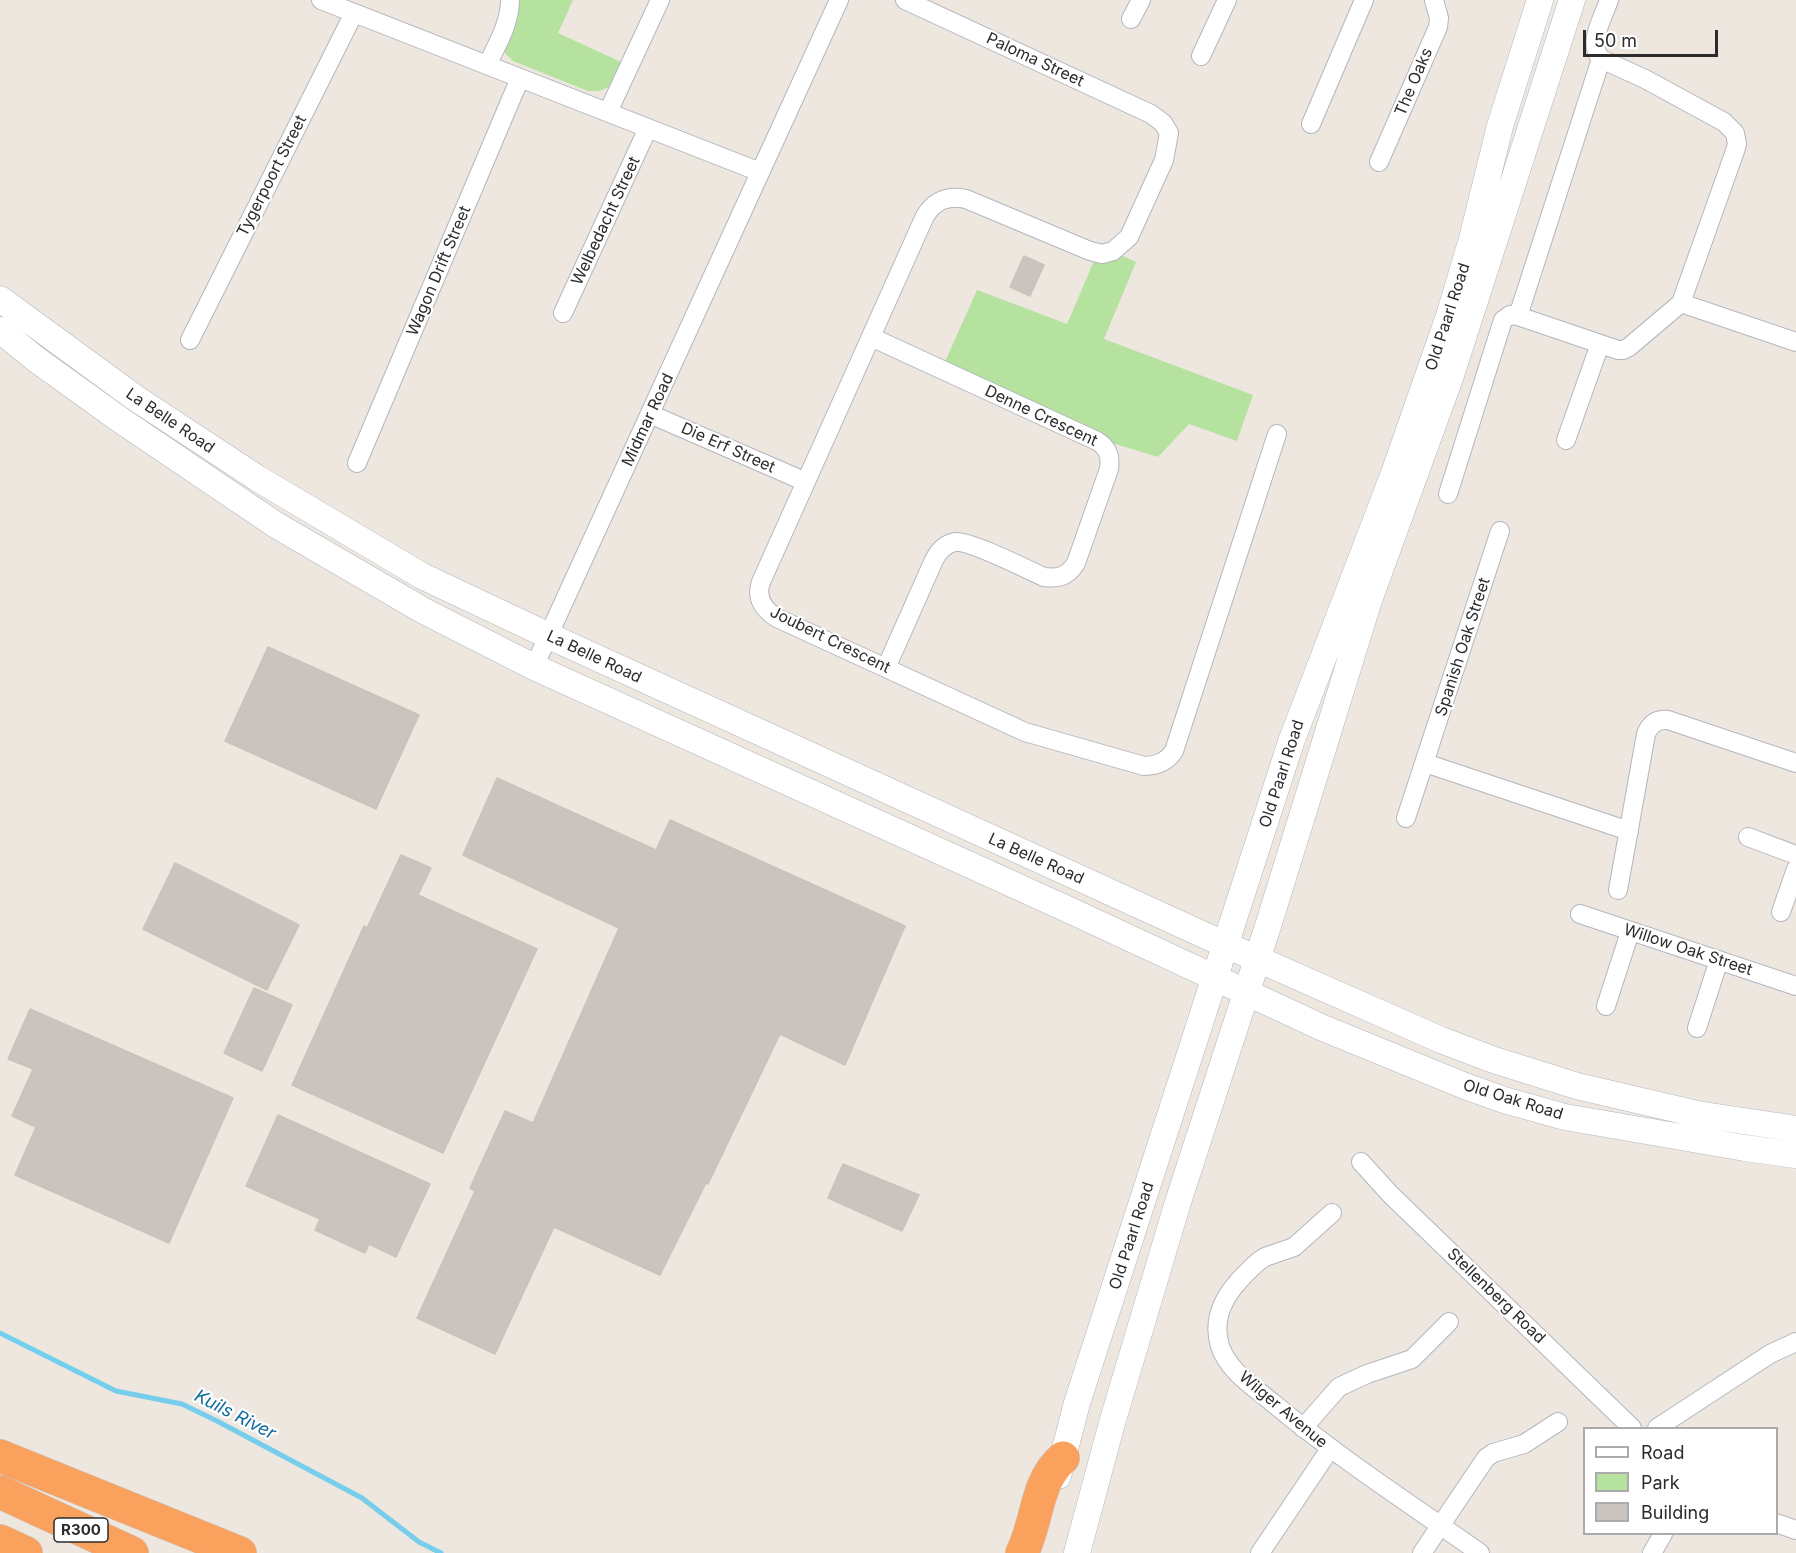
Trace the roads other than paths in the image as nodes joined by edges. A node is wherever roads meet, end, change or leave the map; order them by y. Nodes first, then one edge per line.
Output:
1 (321, 0) edge
2 (510, 0) edge
3 (660, 0) edge
4 (839, 0) edge
5 (904, 0) edge
6 (1141, 0) edge
7 (1227, 0) edge
8 (1364, 0) edge
9 (1434, 0) edge
10 (1540, 0) edge
11 (1572, 0) edge
12 (1609, 0) edge
13 (354, 13) junction
14 (1131, 19) dead end
15 (1201, 56) dead end
16 (1601, 59) junction
17 (487, 65) junction
18 (520, 78) junction
19 (608, 112) junction
20 (1311, 124) dead end
21 (648, 128) junction
22 (1379, 162) dead end
23 (760, 172) junction
24 (1113, 251) joint
25 (0, 299) edge
26 (1681, 303) junction
27 (563, 313) dead end
28 (1518, 316) junction
29 (0, 330) edge
30 (871, 337) junction
31 (190, 340) dead end
32 (1796, 342) edge
33 (1600, 344) junction
34 (650, 414) junction
35 (1277, 434) dead end
36 (1566, 440) dead end
37 (357, 463) dead end
38 (806, 482) junction
39 (1448, 494) dead end
40 (1500, 531) dead end
41 (422, 576) junction
42 (549, 636) junction
43 (534, 667) junction
44 (886, 668) junction
45 (669, 728) junction
46 (1425, 763) junction
47 (1796, 763) edge
48 (1406, 818) dead end
49 (1629, 831) junction
50 (1748, 837) dead end
51 (1796, 855) edge
52 (1796, 869) edge
53 (1618, 890) dead end
54 (1781, 912) dead end
55 (1580, 914) dead end
56 (1630, 932) junction
57 (1226, 945) junction
58 (1257, 959) junction
59 (1719, 960) junction
60 (1215, 978) junction
61 (1796, 986) edge
62 (1246, 993) junction
63 (1606, 1006) dead end
64 (1697, 1028) dead end
65 (1796, 1129) edge
66 (1796, 1155) edge
67 (1362, 1162) dead end
68 (1332, 1213) dead end
69 (1449, 1322) dead end
70 (1796, 1341) edge
71 (1558, 1422) dead end
72 (1631, 1427) edge
73 (1659, 1427) edge
74 (1303, 1428) junction
75 (1330, 1449) junction
76 (1063, 1458) junction
77 (14, 1462) edge
78 (0, 1492) edge
79 (1778, 1524) edge
80 (1441, 1526) junction
81 (1796, 1530) edge
82 (1662, 1535) edge
83 (0, 1541) edge
84 (26, 1553) edge
85 (132, 1553) edge
86 (240, 1553) edge
87 (1022, 1553) edge
88 (1039, 1553) edge
89 (1077, 1553) edge
90 (1260, 1553) edge
91 (1422, 1553) edge
92 (1480, 1553) edge
93 (1652, 1553) edge

1 - 13 street
2 - 17 street
3 - 19 street
4 - 23 street, Midmar Road
5 - 24 street, Paloma Street
6 - 14 street
7 - 15 street
8 - 20 street
9 - 22 street, The Oaks
10 - 57 main road, Old Paarl Road
11 - 58 main road, Old Paarl Road
12 - 16 street
13 - 17 street
13 - 31 street, Tygerpoort Street
16 - 26 street
16 - 28 street
17 - 18 street
18 - 19 street
18 - 37 street, Wagon Drift Street
19 - 21 street
21 - 23 street
21 - 27 street, Welbedacht Street
23 - 34 street, Midmar Road
24 - 30 street, Joubert Crescent
25 - 41 main road, La Belle Road
26 - 32 street
26 - 33 street
28 - 33 street
28 - 39 street
29 - 43 main road, La Belle Road
30 - 38 street, Joubert Crescent
30 - 44 street, Denne Crescent
33 - 36 street
34 - 38 street, Die Erf Street
34 - 42 street, Midmar Road
35 - 44 street, Joubert Crescent
38 - 44 street, Joubert Crescent
40 - 46 street, Spanish Oak Street
41 - 42 main road, La Belle Road
41 - 43 main road
42 - 43 street, Midmar Road
42 - 45 main road
42 - 57 main road, La Belle Road
43 - 45 main road, La Belle Road
45 - 60 main road, La Belle Road
46 - 48 street, Spanish Oak Street
46 - 49 street
47 - 49 street
49 - 53 street
50 - 51 street
52 - 54 street
55 - 56 street, Willow Oak Street
56 - 59 street, Willow Oak Street
56 - 63 street
57 - 58 main road, La Belle Road
57 - 60 main road, Old Paarl Road
58 - 62 main road, Old Paarl Road
58 - 65 main road, Old Oak Road
59 - 61 street, Willow Oak Street
59 - 64 street
60 - 62 main road, La Belle Road
60 - 76 main road, Old Paarl Road
62 - 66 main road, Old Oak Road
62 - 89 main road, Old Paarl Road
67 - 72 street, Stellenberg Road
68 - 74 street, Wilger Avenue
69 - 74 street
70 - 73 street
71 - 80 street
74 - 75 street, Wilger Avenue
75 - 80 street, Wilger Avenue
75 - 90 street
76 - 87 highway
76 - 88 main road, Old Paarl Road
77 - 86 highway
78 - 85 highway, R300
79 - 81 street
80 - 91 street
80 - 92 street, Wilger Avenue
82 - 93 street
83 - 84 highway

